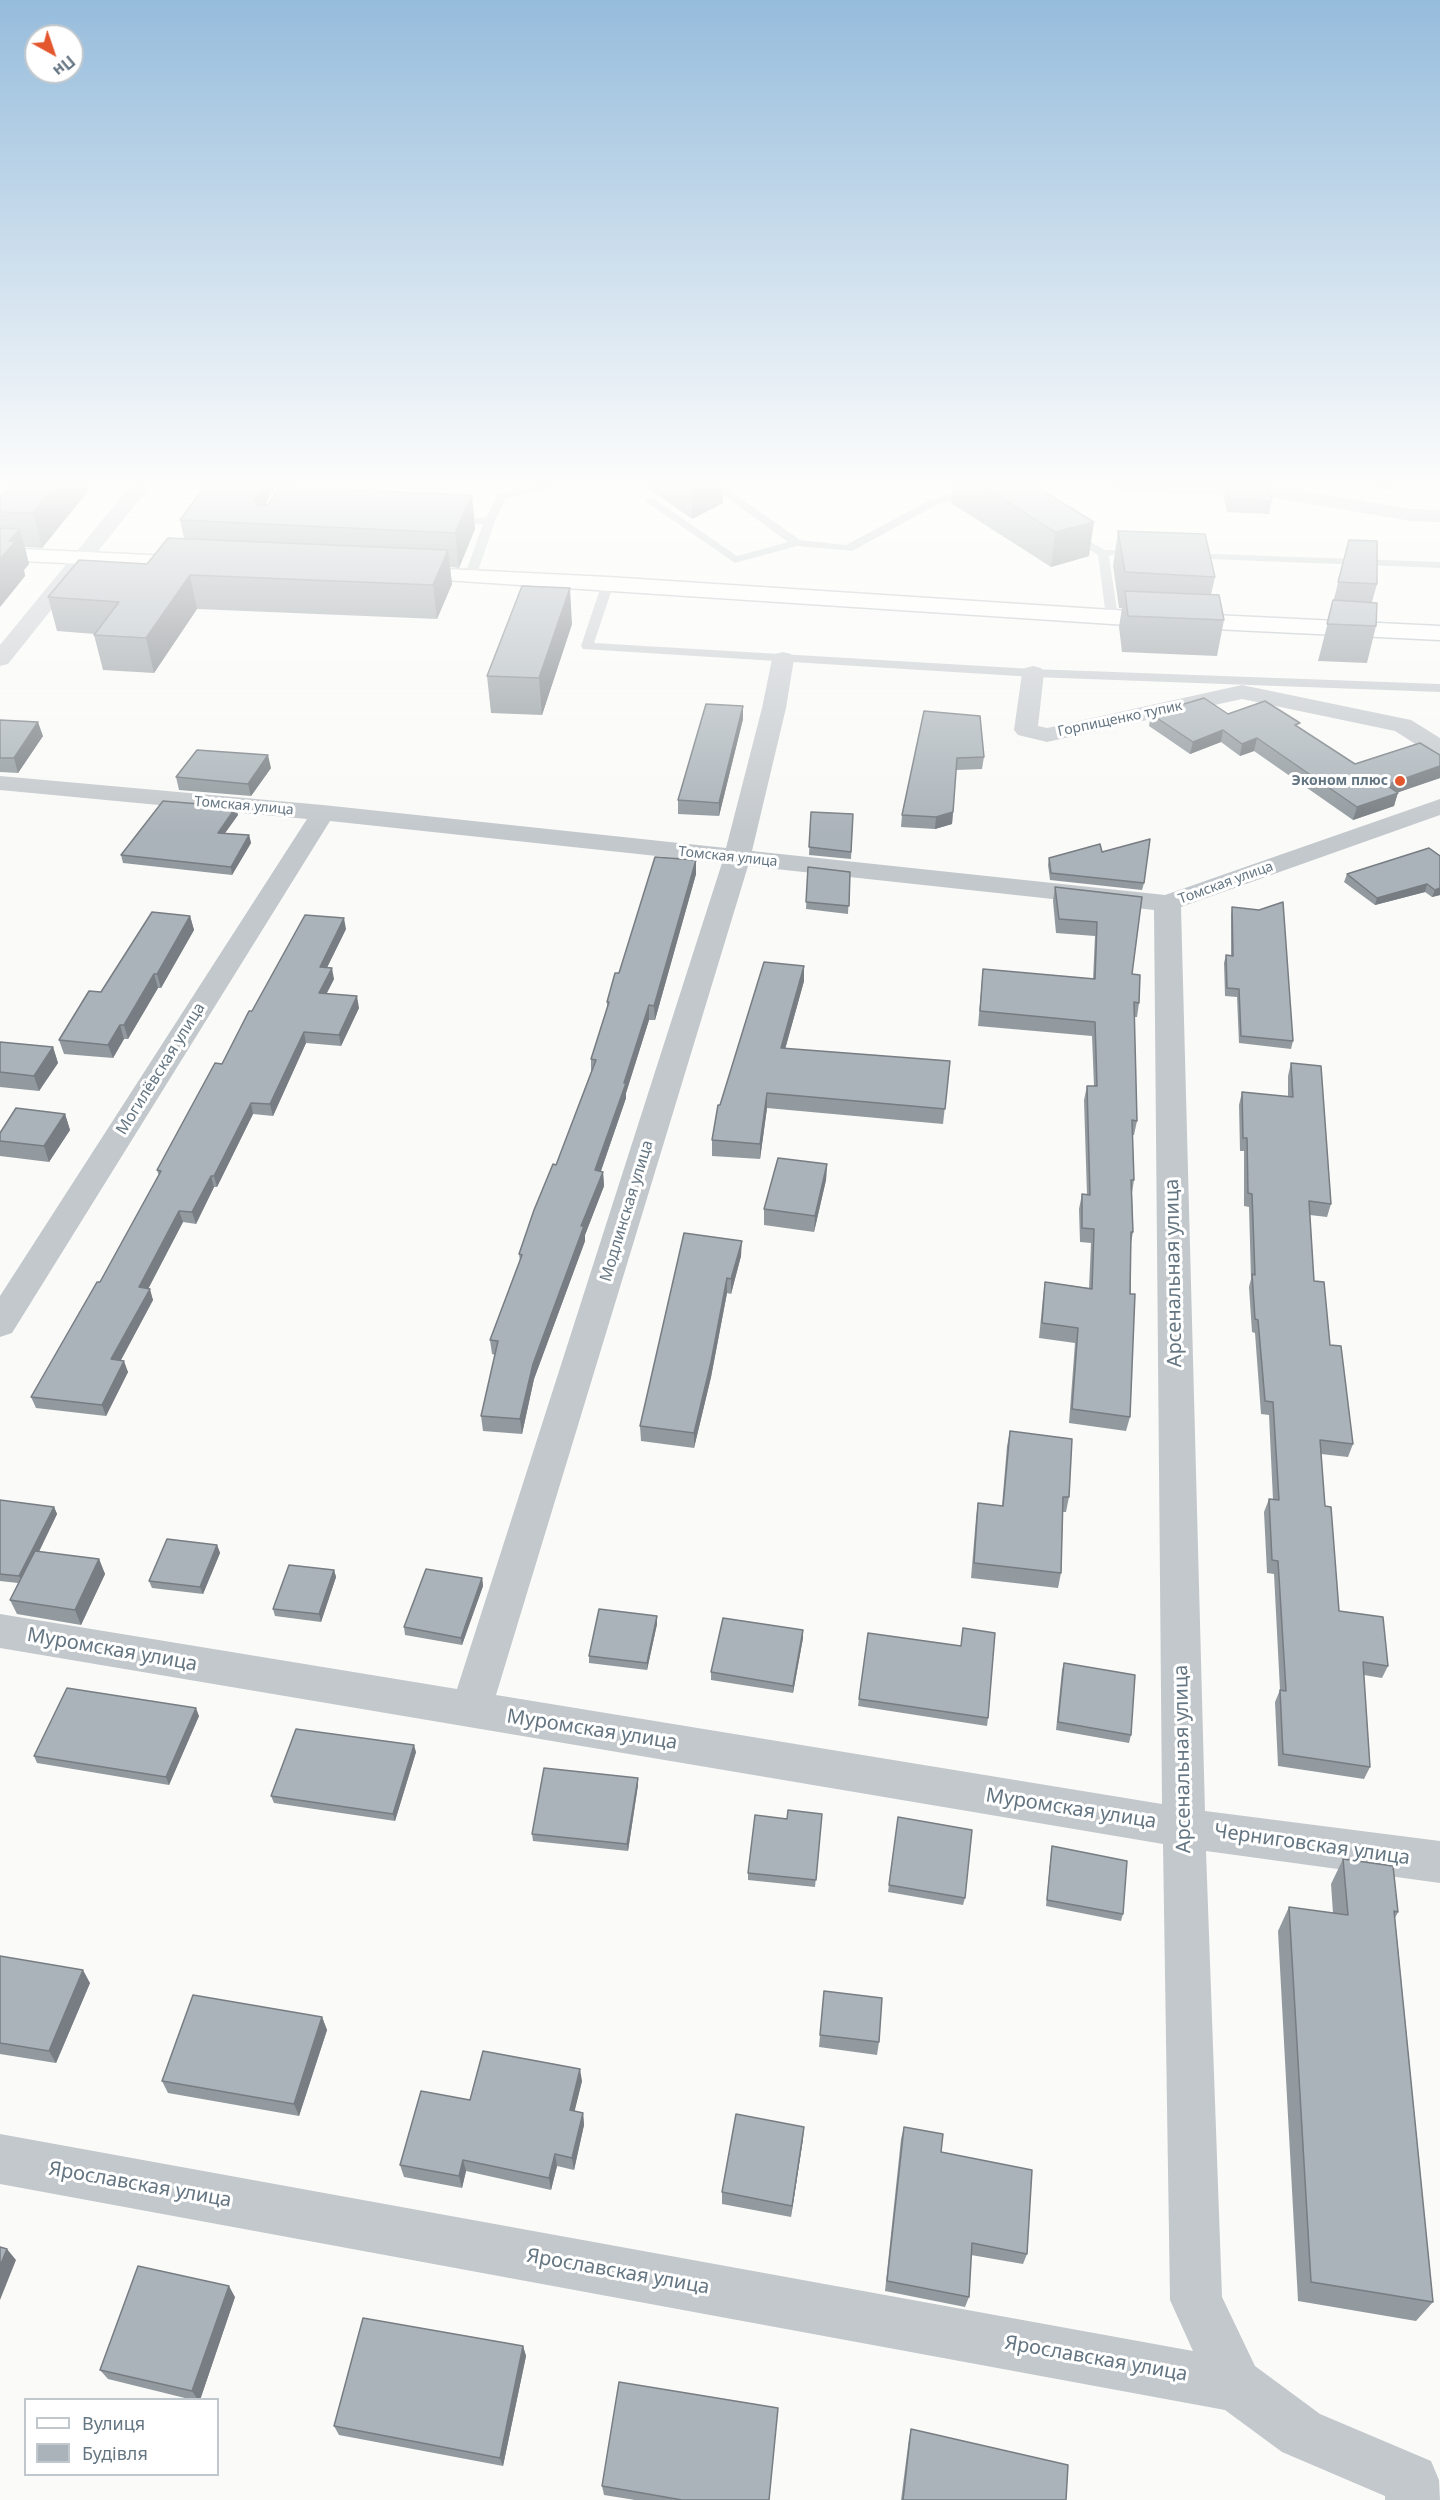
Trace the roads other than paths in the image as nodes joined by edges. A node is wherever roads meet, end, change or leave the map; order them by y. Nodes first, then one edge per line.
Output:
1 (47, 602) edge
2 (602, 602) edge
3 (885, 602) edge
4 (1110, 602) edge
5 (1112, 617) junction
6 (1440, 633) edge
7 (0, 659) edge
8 (783, 659) junction
9 (1033, 672) junction
10 (1240, 686) junction
11 (1440, 688) edge
12 (1440, 749) edge
13 (0, 783) edge
14 (1440, 807) edge
15 (323, 813) junction
16 (737, 858) junction
17 (1167, 903) junction
18 (0, 1324) edge
19 (0, 1631) edge
20 (471, 1710) junction
21 (1184, 1828) junction
22 (1440, 1862) edge
23 (0, 2159) edge
24 (1236, 2385) junction
25 (1422, 2483) edge

1 - 7 street
2 - 8 lane
3 - 5 main road
4 - 5 lane
5 - 6 main road
8 - 9 lane
8 - 16 street, Модлинская улица
9 - 10 lane
9 - 10 street, Горпищенко тупик
10 - 11 lane
10 - 12 street, Горпищенко тупик
13 - 15 street, Томская улица
14 - 17 street, Томская улица
15 - 16 street, Томская улица
15 - 18 street, Могилёвская улица
16 - 17 street, Томская улица
16 - 20 street, Модлинская улица
17 - 21 street, Арсенальная улица
19 - 20 street, Муромская улица
20 - 21 street, Муромская улица
21 - 22 street, Черниговская улица
21 - 24 street, Арсенальная улица
23 - 24 street, Ярославская улица
24 - 25 street, Арсенальная улица

